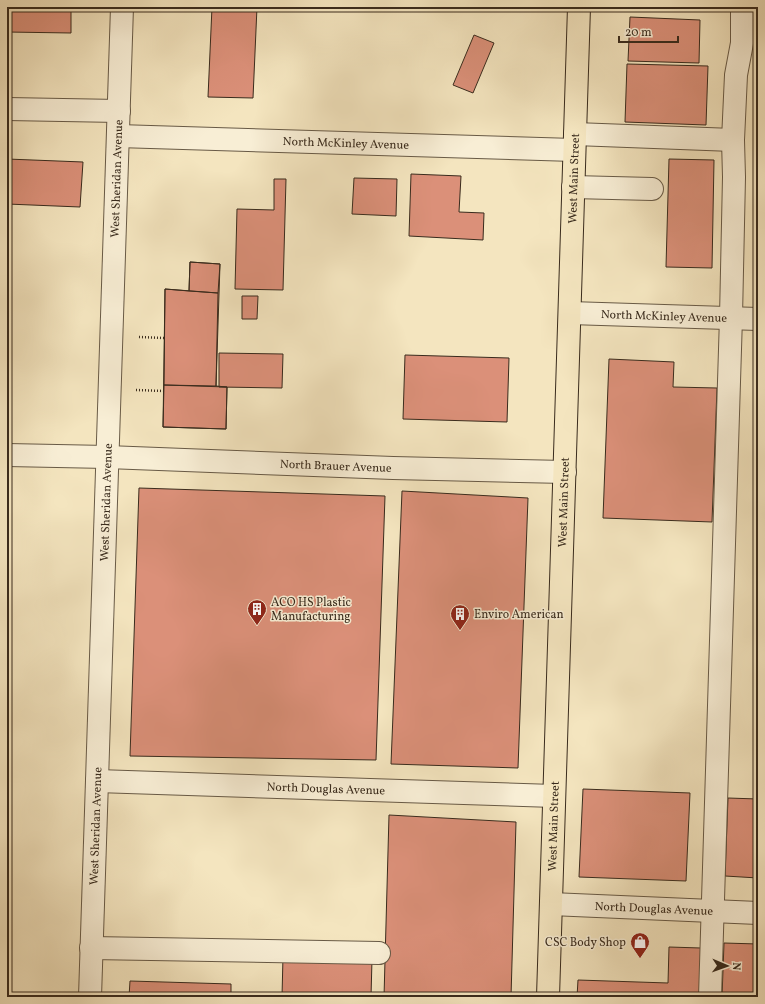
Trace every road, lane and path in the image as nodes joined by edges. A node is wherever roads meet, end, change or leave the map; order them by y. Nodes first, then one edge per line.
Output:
1 (122, 7) edge
2 (579, 7) edge
3 (742, 7) edge
4 (7, 109) edge
5 (119, 111) junction
6 (118, 136) junction
7 (733, 140) junction
8 (574, 142) junction
9 (573, 187) junction
10 (652, 189) dead end
11 (570, 313) junction
12 (730, 318) junction
13 (758, 319) edge
14 (139, 337) dead end
15 (164, 338) dead end
16 (136, 390) dead end
17 (164, 391) dead end
18 (7, 455) edge
19 (107, 457) junction
20 (565, 472) junction
21 (97, 781) junction
22 (554, 796) junction
23 (551, 904) junction
24 (713, 911) junction
25 (758, 913) edge
26 (91, 948) junction
27 (379, 953) dead end
28 (90, 997) edge
29 (548, 997) edge
30 (710, 997) edge

1 - 5 street, West Sheridan Avenue
2 - 8 main road, West Main Street
3 - 7 street
4 - 5 street
5 - 6 street, West Sheridan Avenue
6 - 8 street, North McKinley Avenue
6 - 19 street, West Sheridan Avenue
7 - 8 street, North McKinley Avenue
7 - 12 street
8 - 9 main road, West Main Street
9 - 10 street
9 - 11 main road, West Main Street
11 - 12 street, North McKinley Avenue
11 - 20 main road, West Main Street
12 - 13 street, North McKinley Avenue
12 - 24 street
14 - 15 path
16 - 17 path
18 - 19 street, North Brauer Avenue
19 - 20 street, North Brauer Avenue
19 - 21 street, West Sheridan Avenue
20 - 22 main road, West Main Street
21 - 22 street, North Douglas Avenue
21 - 26 street, West Sheridan Avenue
22 - 23 main road, West Main Street
23 - 24 street, North Douglas Avenue
23 - 29 main road, West Main Street
24 - 25 street, North Douglas Avenue
24 - 30 street
26 - 27 street
26 - 28 street, West Sheridan Avenue

